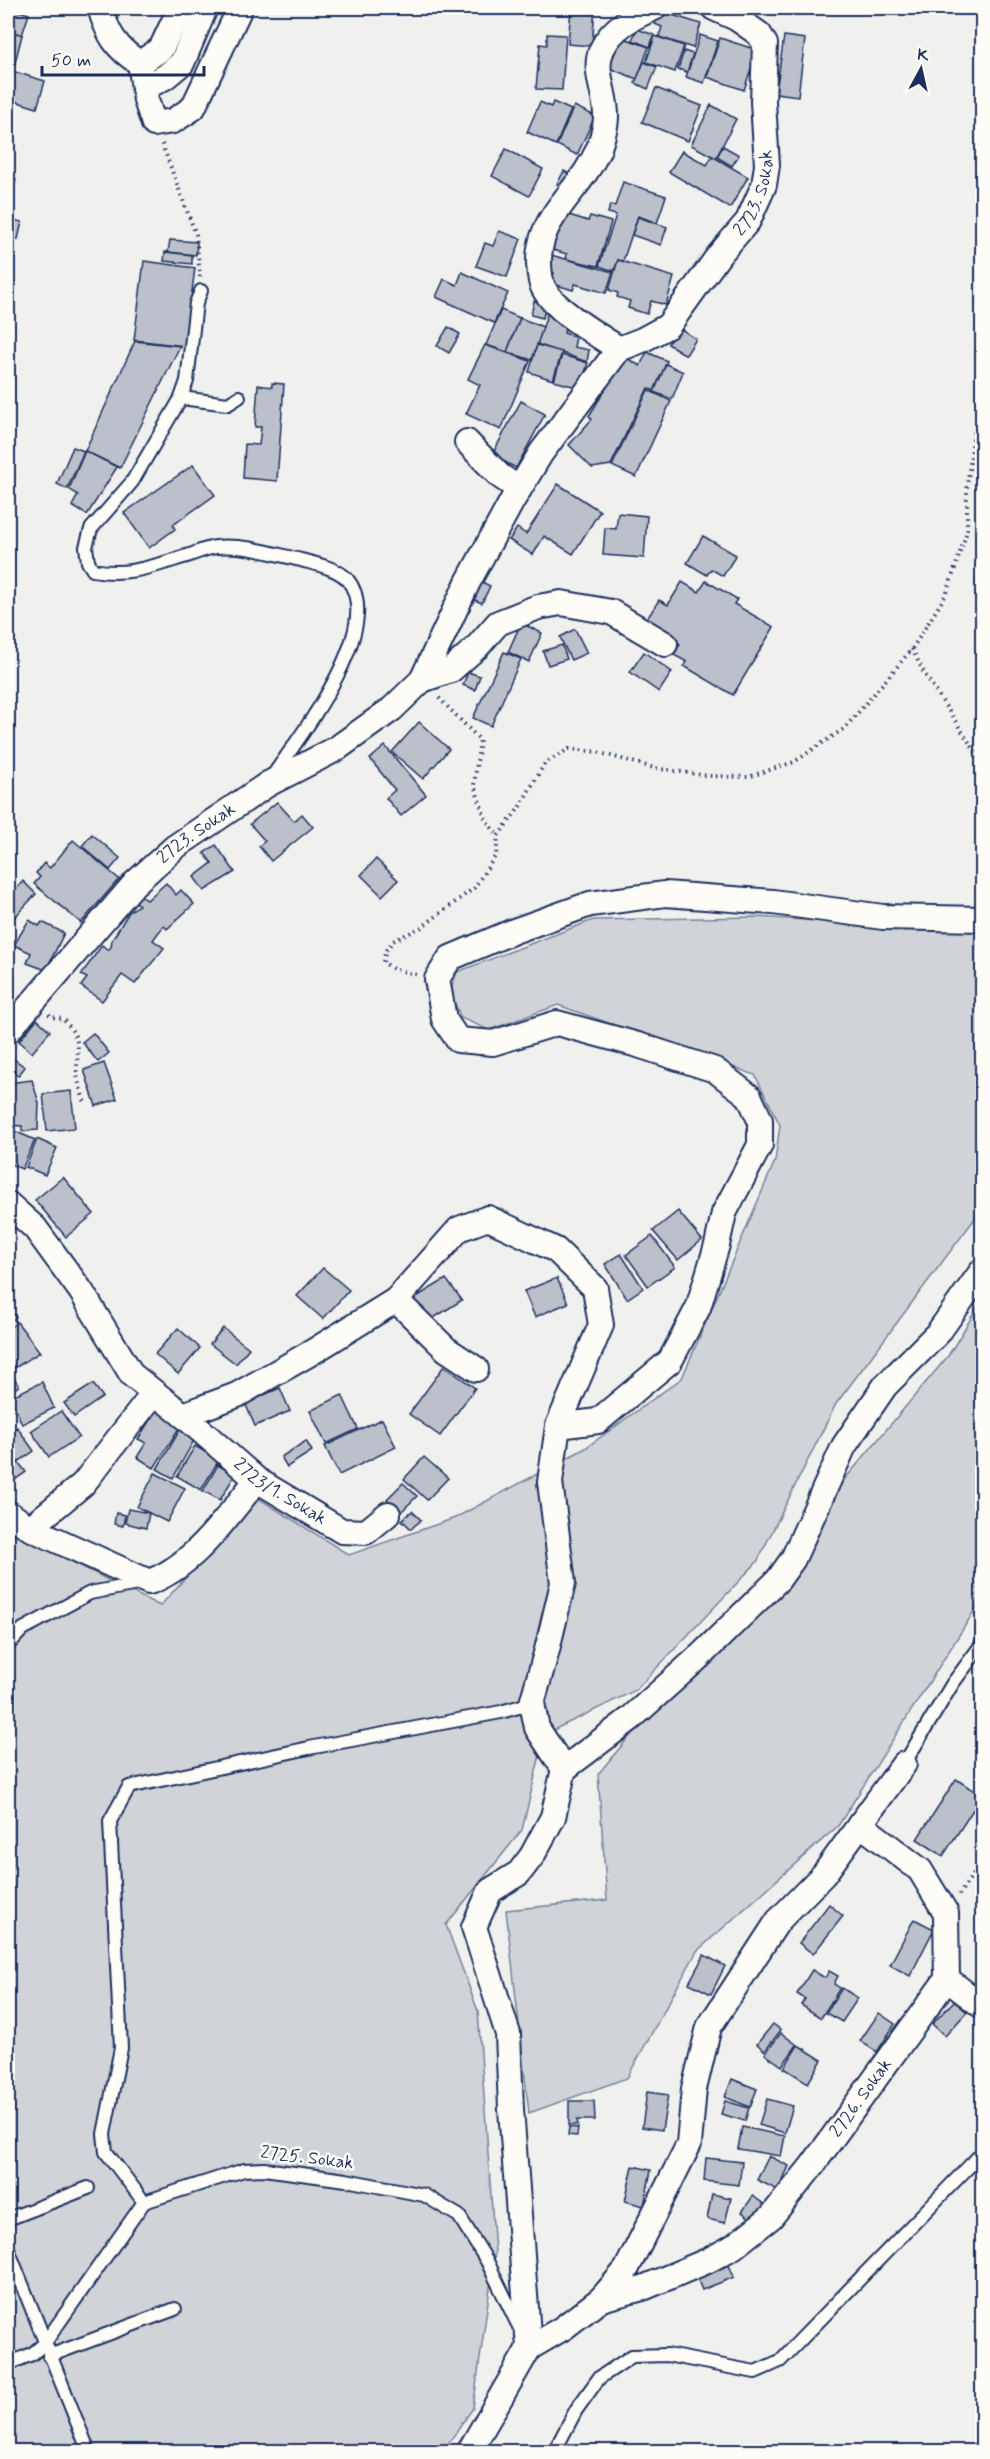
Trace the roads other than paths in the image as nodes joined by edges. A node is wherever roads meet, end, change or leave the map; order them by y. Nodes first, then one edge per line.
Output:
1 (100, 8) edge
2 (177, 8) edge
3 (205, 8) edge
4 (240, 8) edge
5 (654, 8) edge
6 (714, 8) edge
7 (140, 63) junction
8 (144, 88) junction
9 (201, 291) road end
10 (619, 349) junction
11 (239, 397) dead end
12 (181, 398) junction
13 (467, 442) dead end
14 (519, 489) junction
15 (665, 644) dead end
16 (422, 680) junction
17 (268, 784) junction
18 (982, 919) edge
19 (8, 1031) edge
20 (8, 1204) edge
21 (982, 1271) edge
22 (396, 1300) junction
23 (476, 1369) dead end
24 (154, 1392) junction
25 (183, 1415) junction
26 (558, 1426) junction
27 (256, 1480) junction
28 (8, 1513) edge
29 (388, 1514) dead end
30 (30, 1528) junction
31 (149, 1582) junction
32 (982, 1644) edge
33 (8, 1645) edge
34 (531, 1702) junction
35 (904, 1764) joint
36 (564, 1769) junction
37 (860, 1824) junction
38 (947, 1979) junction
39 (982, 2006) edge
40 (982, 2153) edge
41 (88, 2188) dead end
42 (144, 2202) junction
43 (8, 2219) edge
44 (8, 2250) edge
45 (602, 2299) junction
46 (175, 2309) dead end
47 (529, 2348) junction
48 (46, 2350) junction
49 (8, 2364) edge
50 (89, 2451) edge
51 (469, 2451) edge
52 (554, 2451) edge

1 - 7 street
2 - 7 street
3 - 8 street
4 - 8 street
5 - 10 street
6 - 10 street, 2723. Sokak
7 - 8 street
9 - 12 lane
10 - 14 street, 2723. Sokak
11 - 12 lane
12 - 17 lane
13 - 14 street
14 - 16 street, 2723. Sokak
15 - 16 street, 2723. Sokak
16 - 17 street, 2723. Sokak
17 - 19 street, 2723. Sokak
18 - 26 street
20 - 24 street, 2723/1. Sokak
21 - 36 street
22 - 23 street
22 - 25 street
22 - 26 street
24 - 25 street, 2723/1. Sokak
24 - 30 street
25 - 27 street, 2723/1. Sokak
26 - 34 street
27 - 29 street, 2723/1. Sokak
27 - 31 street
28 - 30 street
30 - 31 street
31 - 33 lane
32 - 35 lane
34 - 36 street
34 - 42 lane
35 - 37 street, 2726. Sokak
36 - 47 street
37 - 38 street
37 - 45 street, 2726. Sokak
38 - 39 street
38 - 45 street, 2726. Sokak
40 - 52 lane
41 - 43 lane
42 - 47 lane, 2725. Sokak
42 - 48 lane
44 - 48 lane
45 - 47 street, 2726. Sokak
46 - 48 lane
47 - 51 street, 2726. Sokak
48 - 49 lane
48 - 50 lane

